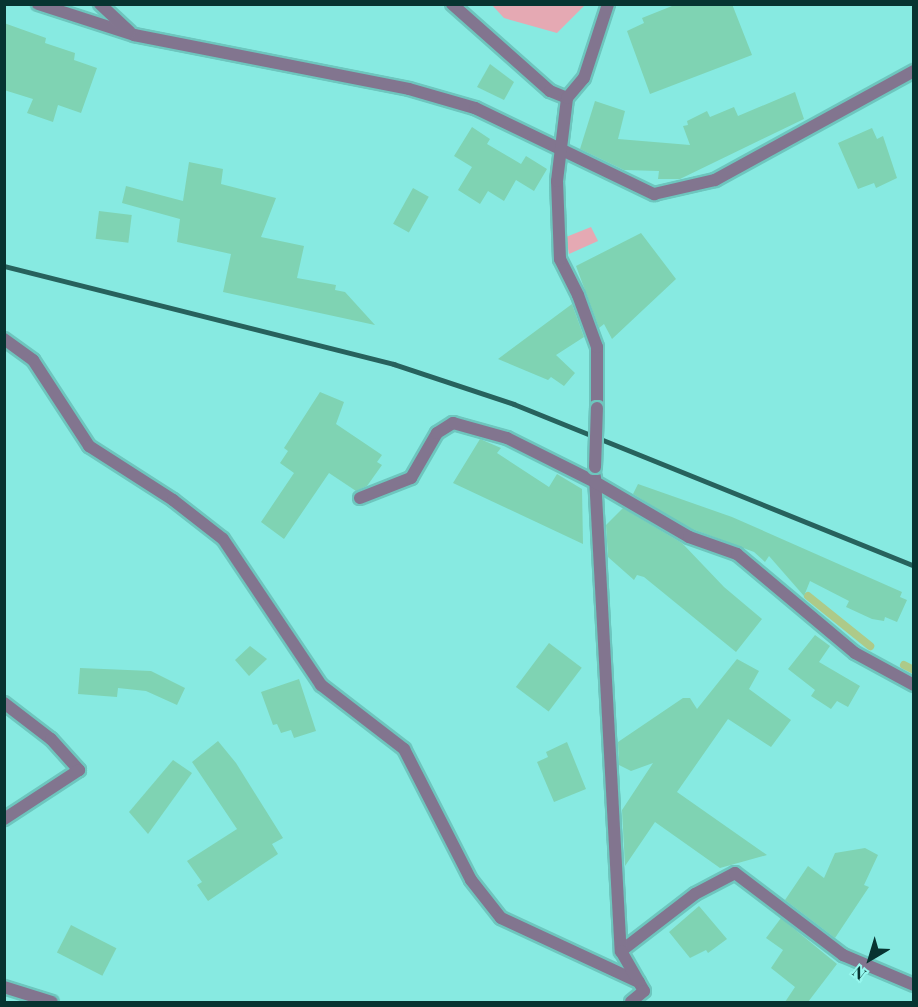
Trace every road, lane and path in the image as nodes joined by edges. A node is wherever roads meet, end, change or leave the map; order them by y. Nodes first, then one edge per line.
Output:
1 (38, 4) edge
2 (100, 4) edge
3 (452, 4) edge
4 (608, 4) edge
5 (134, 35) junction
6 (914, 71) edge
7 (567, 98) junction
8 (561, 150) junction
9 (4, 339) edge
10 (595, 482) junction
11 (360, 498) dead end
12 (914, 685) edge
13 (4, 703) edge
14 (4, 819) edge
15 (621, 951) junction
16 (639, 981) junction
17 (914, 985) edge
18 (4, 987) edge
19 (52, 1002) edge
20 (631, 1002) edge

1 - 5 street
2 - 5 street
3 - 7 street
4 - 7 street
5 - 8 street
6 - 8 street
7 - 8 street
8 - 10 street, bridge
9 - 16 street
10 - 11 street
10 - 12 street
10 - 15 street
13 - 14 street
15 - 16 street
15 - 17 street
16 - 20 street
18 - 19 street

